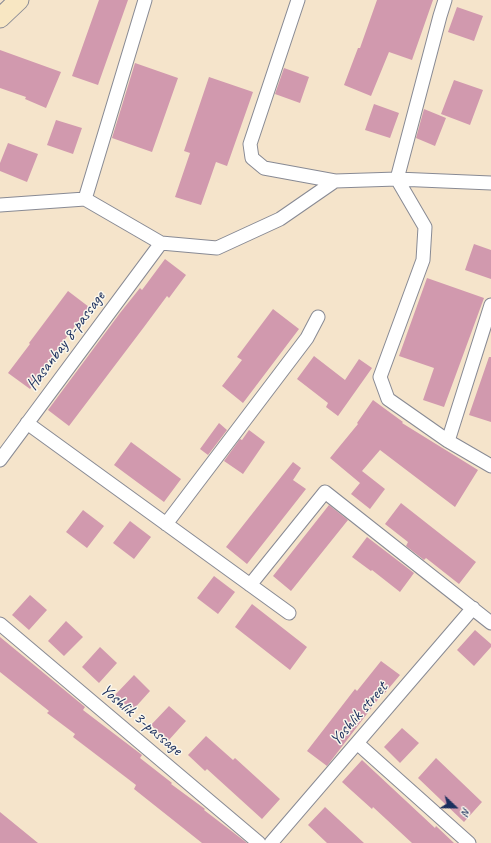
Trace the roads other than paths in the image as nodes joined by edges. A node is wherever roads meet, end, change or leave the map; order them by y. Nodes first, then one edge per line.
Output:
1 (19, 0) edge
2 (145, 0) edge
3 (298, 0) edge
4 (445, 0) edge
5 (0, 18) edge
6 (397, 179) junction
7 (335, 181) junction
8 (491, 182) edge
9 (85, 199) junction
10 (0, 205) edge
11 (161, 243) junction
12 (491, 305) edge
13 (318, 317) dead end
14 (27, 423) junction
15 (448, 441) junction
16 (0, 460) edge
17 (491, 466) edge
18 (166, 524) junction
19 (250, 585) junction
20 (473, 608) junction
21 (288, 613) dead end
22 (491, 623) edge
23 (0, 624) edge
24 (357, 743) junction
25 (259, 843) edge
26 (271, 843) edge
27 (469, 843) edge

1 - 5 street
2 - 9 street
3 - 7 street
4 - 6 street
6 - 7 street
6 - 8 street
6 - 15 street
7 - 11 street
9 - 10 street
9 - 11 street
11 - 14 street, Hasanbay 8-passage
12 - 15 street
13 - 18 street
14 - 16 street, Hasanbay 8-passage
14 - 18 street
15 - 17 street
18 - 19 street
19 - 20 street
19 - 21 street
20 - 22 street
20 - 24 street, Yoshlik street
23 - 25 street, Yoshlik 3-passage
24 - 26 street, Yoshlik street
24 - 27 street

